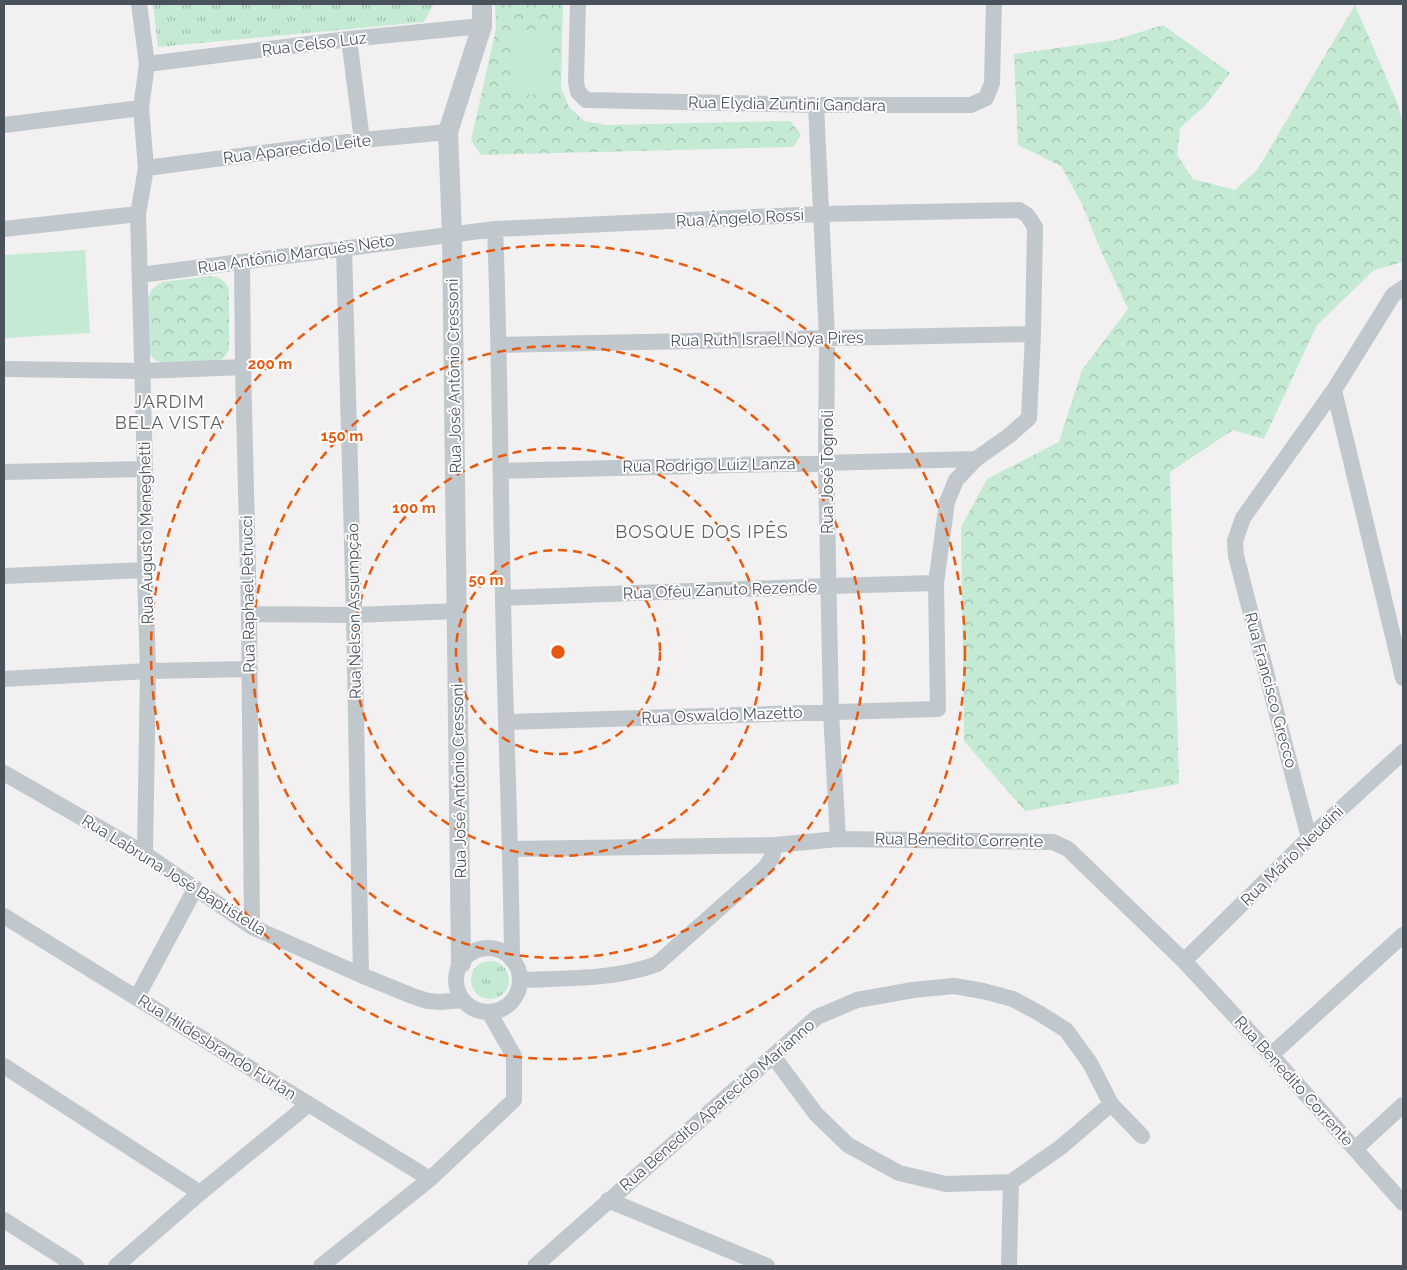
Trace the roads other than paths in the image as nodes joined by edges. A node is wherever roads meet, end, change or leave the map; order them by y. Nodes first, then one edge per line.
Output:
1 (139, 4) edge
2 (482, 4) edge
3 (578, 4) edge
4 (994, 4) edge
5 (482, 26) junction
6 (349, 40) junction
7 (146, 64) junction
8 (816, 105) junction
9 (141, 108) junction
10 (4, 125) edge
11 (448, 132) junction
12 (362, 140) junction
13 (146, 168) junction
14 (138, 214) junction
15 (821, 214) junction
16 (4, 229) edge
17 (496, 229) junction
18 (452, 234) junction
19 (344, 248) junction
20 (242, 262) junction
21 (140, 274) junction
22 (1403, 288) edge
23 (1033, 334) junction
24 (827, 338) junction
25 (500, 345) junction
26 (243, 367) junction
27 (4, 368) edge
28 (143, 371) junction
29 (1334, 390) junction
30 (976, 459) junction
31 (826, 462) junction
32 (145, 469) junction
33 (502, 471) junction
34 (4, 472) edge
35 (145, 570) junction
36 (4, 576) edge
37 (936, 583) junction
38 (828, 586) junction
39 (503, 598) junction
40 (457, 612) junction
41 (249, 614) junction
42 (354, 614) junction
43 (250, 669) junction
44 (148, 671) junction
45 (1403, 678) edge
46 (4, 679) edge
47 (831, 712) junction
48 (507, 722) junction
49 (1403, 752) edge
50 (4, 773) edge
51 (1309, 838) junction
52 (838, 839) junction
53 (775, 845) junction
54 (511, 850) junction
55 (145, 854) junction
56 (195, 888) junction
57 (4, 916) edge
58 (252, 927) junction
59 (1403, 935) edge
60 (512, 960) junction
61 (1184, 961) junction
62 (461, 963) junction
63 (360, 975) junction
64 (520, 980) junction
65 (137, 997) junction
66 (463, 1000) junction
67 (488, 1012) junction
68 (1271, 1055) junction
69 (773, 1056) junction
70 (4, 1066) edge
71 (309, 1104) junction
72 (1111, 1104) junction
73 (1403, 1105) edge
74 (1142, 1136) dead end
75 (1356, 1148) junction
76 (430, 1178) junction
77 (1011, 1182) junction
78 (200, 1193) junction
79 (608, 1200) junction
80 (1403, 1203) edge
81 (4, 1220) edge
82 (76, 1266) edge
83 (116, 1266) edge
84 (321, 1266) edge
85 (535, 1266) edge
86 (768, 1266) edge
87 (1008, 1266) edge

1 - 7 street, Rua Augusto Meneghetti
2 - 5 street, Rua José Antônio Cressoni
3 - 8 street, Rua Elydia Zuntini Gandara
4 - 8 street, Rua Elydia Zuntini Gandara
5 - 6 street, Rua Celso Luz
5 - 11 street, Rua José Antônio Cressoni
6 - 7 street, Rua Celso Luz
6 - 12 street
7 - 9 street, Rua Augusto Meneghetti
8 - 15 street, Rua José Tognoli
9 - 10 street
9 - 13 street, Rua Augusto Meneghetti
11 - 12 street, Rua Aparecido Leite
11 - 18 street, Rua José Antônio Cressoni
12 - 13 street, Rua Aparecido Leite
13 - 14 street, Rua Augusto Meneghetti
14 - 16 street
14 - 21 street, Rua Augusto Meneghetti
15 - 17 street, Rua Ângelo Rossi
15 - 23 street, Rua Ângelo Rossi
15 - 24 street, Rua José Tognoli
17 - 18 street, Rua Ângelo Rossi
17 - 25 street
18 - 19 street, Rua Antônio Marquês Neto
18 - 40 street, Rua José Antônio Cressoni
19 - 20 street, Rua Antônio Marquês Neto
19 - 42 street, Rua Nelson Assumpção
20 - 21 street, Rua Antônio Marquês Neto
20 - 26 street, Rua Raphael Petrucci
21 - 28 street, Rua Augusto Meneghetti
22 - 29 street
23 - 24 street, Rua Ruth Israel Noya Pires
23 - 30 street
24 - 25 street, Rua Ruth Israel Noya Pires
24 - 31 street, Rua José Tognoli
25 - 33 street
26 - 28 street
26 - 41 street, Rua Raphael Petrucci
27 - 28 street
28 - 32 street, Rua Augusto Meneghetti
29 - 45 street
29 - 51 street, Rua Francisco Grecco
30 - 31 street, Rua Rodrigo Luiz Lanza
30 - 37 street
31 - 33 street, Rua Rodrigo Luiz Lanza
31 - 38 street, Rua José Tognoli
32 - 34 street
32 - 35 street, Rua Augusto Meneghetti
33 - 39 street
35 - 36 street
35 - 44 street, Rua Augusto Meneghetti
37 - 38 street, Rua Ofêu Zanuto Rezende
37 - 47 street, Rua Oswaldo Mazetto
38 - 39 street, Rua Ofêu Zanuto Rezende
38 - 47 street, Rua José Tognoli
39 - 48 street
40 - 42 street
40 - 62 street, Rua José Antônio Cressoni
41 - 42 street
41 - 43 street, Rua Raphael Petrucci
42 - 63 street, Rua Nelson Assumpção
43 - 44 street
43 - 58 street, Rua Raphael Petrucci
44 - 46 street
44 - 55 street, Rua Augusto Meneghetti
47 - 48 street, Rua Oswaldo Mazetto
47 - 52 street, Rua José Tognoli
48 - 54 street
49 - 51 street, Rua Mário Neudini
50 - 55 street, Rua Labruna José Baptistella
51 - 61 street, Rua Mário Neudini
52 - 53 street, Rua Benedito Corrente
52 - 61 street, Rua Benedito Corrente
53 - 54 street, Rua Benedito Corrente
53 - 64 street
54 - 60 street
55 - 56 street, Rua Labruna José Baptistella
56 - 58 street, Rua Labruna José Baptistella
56 - 65 street
57 - 65 street, Rua Hildesbrando Furlan
58 - 63 street, Rua Labruna José Baptistella
59 - 68 street
60 - 62 street
60 - 64 street
61 - 68 street, Rua Benedito Corrente
62 - 66 street
63 - 66 street, Rua Labruna José Baptistella
64 - 67 street
65 - 71 street, Rua Hildesbrando Furlan
66 - 67 street
67 - 76 street
68 - 75 street, Rua Benedito Corrente
69 - 72 street, Rua Benedito Aparecido Marianno
69 - 77 street
69 - 79 street, Rua Benedito Aparecido Marianno
70 - 78 street
71 - 76 street, Rua Hildesbrando Furlan
71 - 78 street
72 - 74 street, Rua Benedito Aparecido Marianno
72 - 77 street
73 - 75 street
75 - 80 street, Rua Benedito Corrente
76 - 84 street
77 - 87 street
78 - 83 street
79 - 85 street, Rua Benedito Aparecido Marianno
79 - 86 street
81 - 82 street

